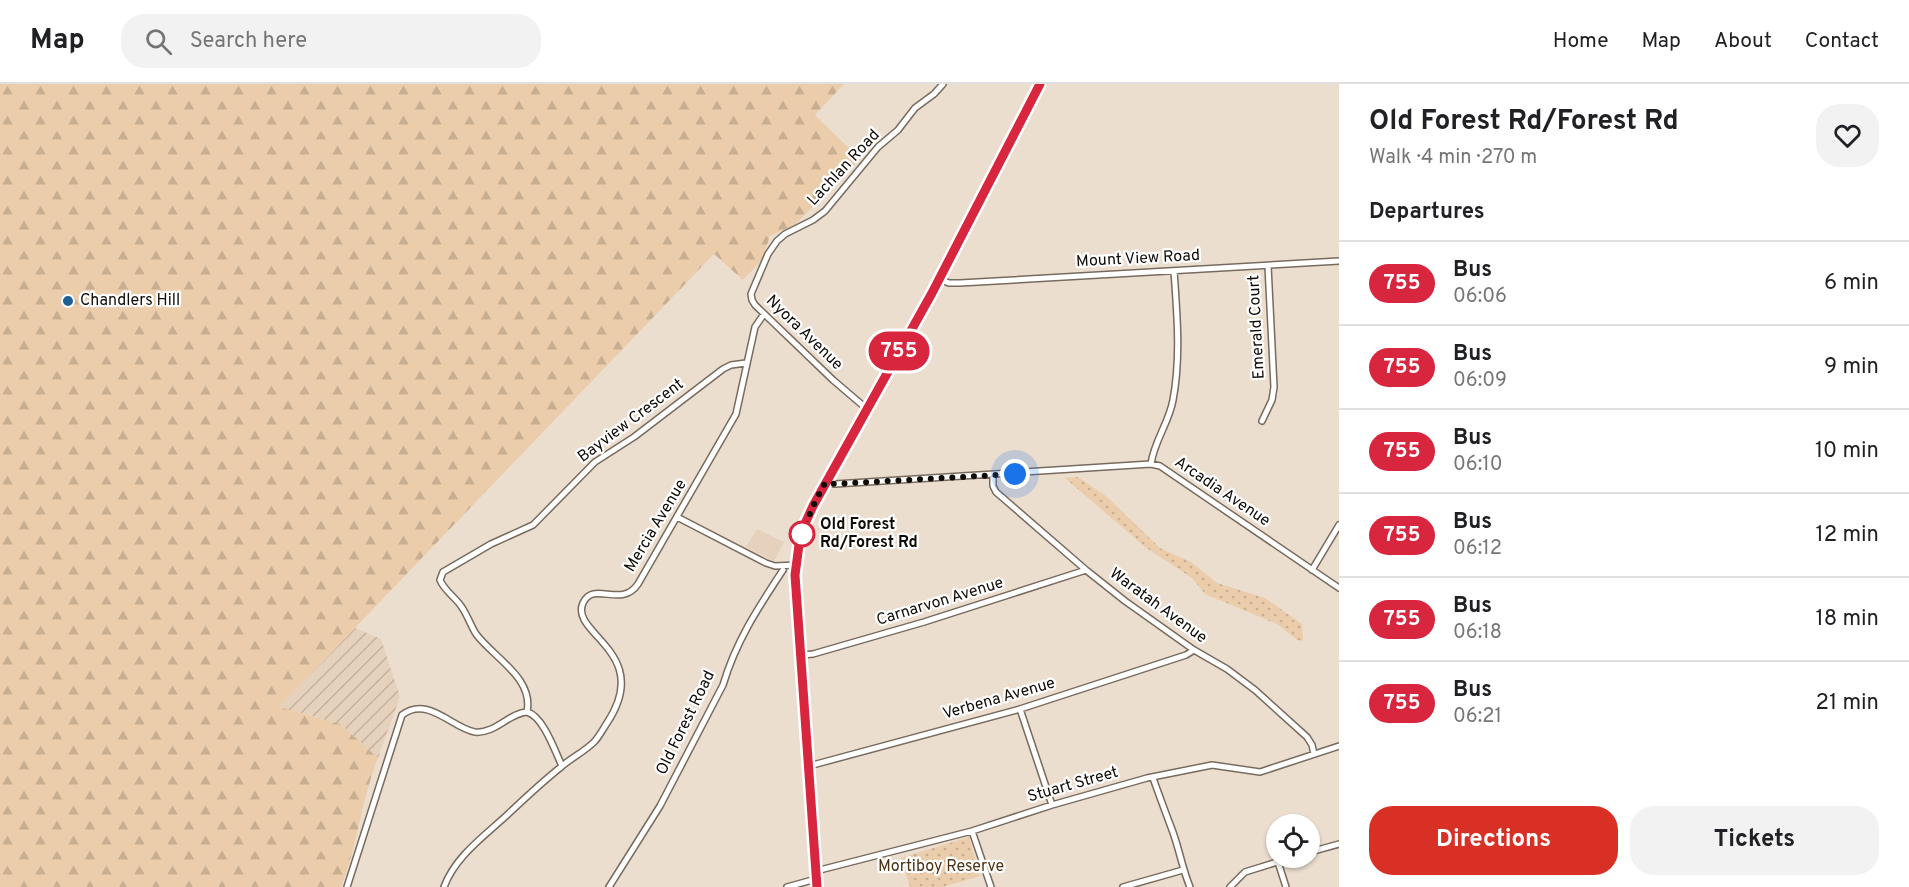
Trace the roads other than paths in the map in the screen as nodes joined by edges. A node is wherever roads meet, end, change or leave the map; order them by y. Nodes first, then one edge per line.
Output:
1 (943, 84) edge
2 (1040, 84) edge
3 (1339, 261) edge
4 (1268, 266) junction
5 (1174, 271) junction
6 (939, 279) junction
7 (751, 298) joint
8 (764, 314) junction
9 (746, 363) junction
10 (867, 409) junction
11 (1262, 421) dead end
12 (1151, 464) junction
13 (993, 475) junction
14 (825, 483) junction
15 (677, 518) junction
16 (1339, 525) edge
17 (796, 565) junction
18 (775, 566) junction
19 (783, 570) junction
20 (1086, 570) junction
21 (1312, 570) junction
22 (795, 575) junction
23 (1339, 588) edge
24 (1194, 650) junction
25 (801, 655) junction
26 (1020, 709) junction
27 (527, 712) junction
28 (1339, 746) edge
29 (1314, 754) junction
30 (562, 766) junction
31 (808, 766) junction
32 (1153, 778) junction
33 (1052, 805) junction
34 (972, 831) junction
35 (1339, 844) edge
36 (1320, 849) edge
37 (1266, 866) edge
38 (1280, 868) edge
39 (1183, 870) junction
40 (816, 879) edge
41 (346, 887) edge
42 (444, 887) edge
43 (609, 887) edge
44 (787, 887) edge
45 (991, 887) edge
46 (1123, 887) edge
47 (1190, 887) edge
48 (1230, 887) edge
49 (1286, 887) edge

1 - 7 street, Lachlan Road
2 - 6 main road
3 - 4 street, Mount View Road
4 - 5 street, Mount View Road
4 - 11 street, Emerald Court
5 - 6 street, Mount View Road
5 - 12 street
6 - 10 main road
7 - 8 street, Nyora Avenue
8 - 9 street, Mercia Avenue
8 - 10 street, Nyora Avenue
9 - 15 street, Mercia Avenue
9 - 27 street, Bayview Crescent
10 - 14 main road
12 - 13 street, Arcadia Avenue
12 - 21 street, Arcadia Avenue
13 - 14 street, Arcadia Avenue
13 - 20 street, Waratah Avenue
14 - 17 main road
15 - 18 street
15 - 30 street, Mercia Avenue
16 - 21 street
17 - 18 street
17 - 22 main road
18 - 19 street
19 - 22 street
19 - 43 street, Old Forest Road
20 - 24 street, Waratah Avenue
20 - 25 street, Carnarvon Avenue
21 - 23 street, Arcadia Avenue
22 - 25 main road
24 - 26 street, Verbena Avenue
24 - 29 street, Waratah Avenue
25 - 31 main road
26 - 31 street, Verbena Avenue
26 - 33 street
27 - 30 street
27 - 41 street
28 - 29 street, Stuart Street
29 - 32 street, Stuart Street
30 - 42 street, Mercia Avenue
31 - 40 main road
32 - 33 street, Stuart Street
32 - 39 street
33 - 34 street, Stuart Street
34 - 40 street, Stuart Street
34 - 45 street
35 - 36 street
37 - 48 street
38 - 49 street
39 - 46 street
39 - 47 street
40 - 44 street, Stuart Street

